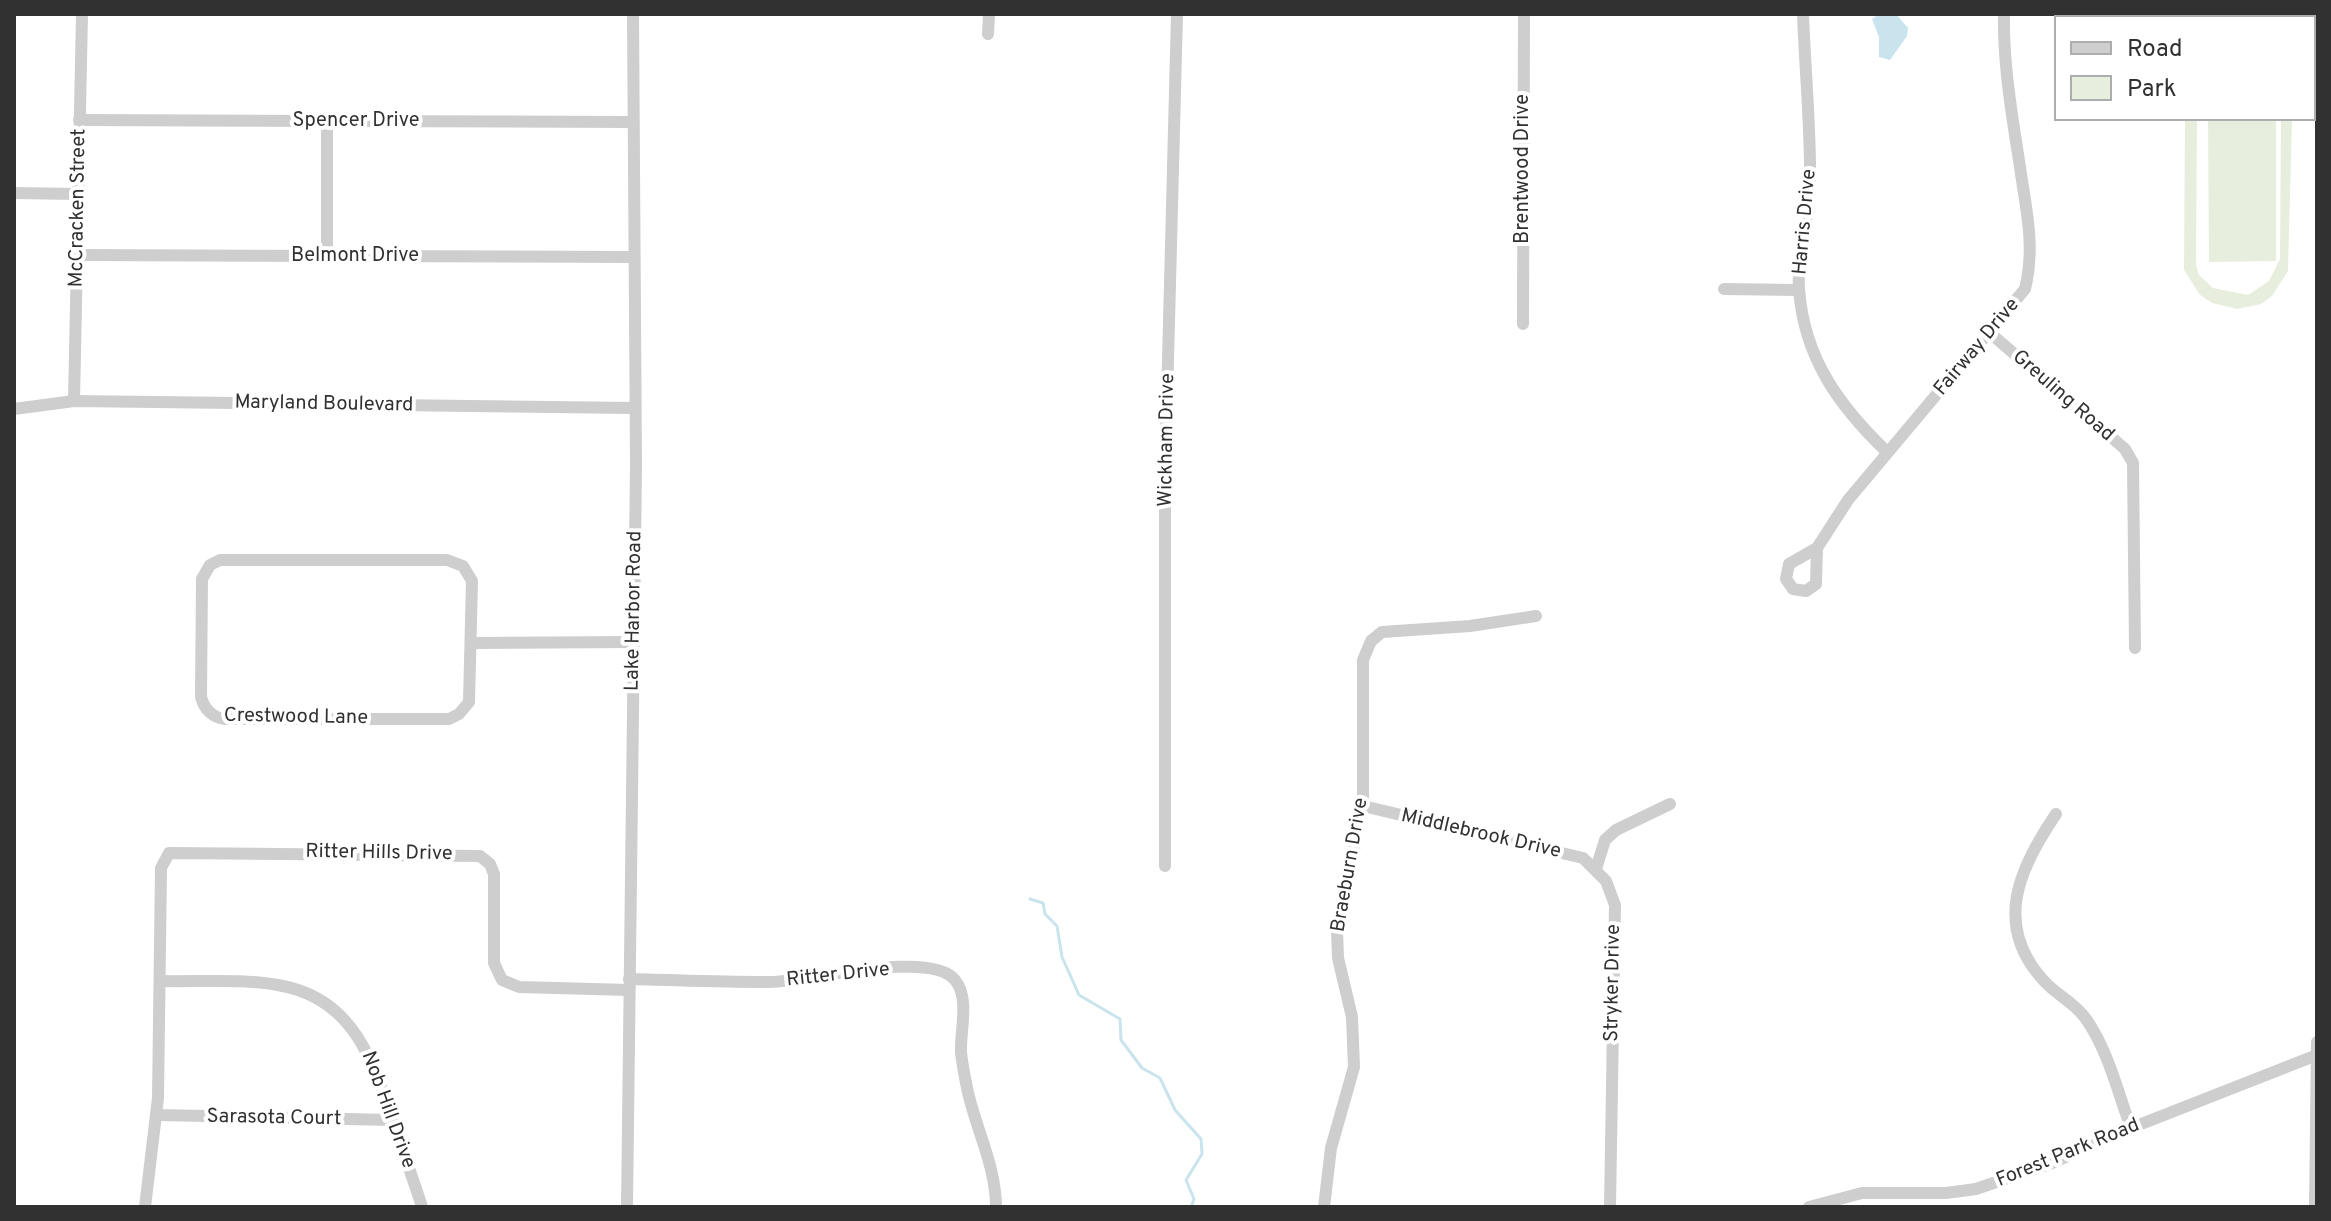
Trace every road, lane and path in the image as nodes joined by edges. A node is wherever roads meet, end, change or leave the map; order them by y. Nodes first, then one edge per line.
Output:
1 (82, 14) edge
2 (633, 14) edge
3 (989, 14) edge
4 (1177, 14) edge
5 (1524, 14) edge
6 (1803, 14) edge
7 (2004, 14) edge
8 (988, 34) dead end
9 (79, 120) junction
10 (327, 121) junction
11 (633, 122) junction
12 (14, 193) edge
13 (78, 194) junction
14 (77, 255) junction
15 (327, 256) junction
16 (634, 257) junction
17 (1724, 289) dead end
18 (1799, 290) junction
19 (1523, 324) dead end
20 (1990, 333) junction
21 (74, 401) junction
22 (635, 408) junction
23 (14, 409) edge
24 (1887, 452) junction
25 (1817, 548) dead end
26 (1536, 616) dead end
27 (634, 642) junction
28 (472, 643) junction
29 (2135, 648) dead end
30 (1670, 804) dead end
31 (1363, 806) junction
32 (2056, 814) dead end
33 (1165, 866) dead end
34 (1596, 869) junction
35 (160, 981) junction
36 (629, 984) junction
37 (2317, 1042) edge
38 (2316, 1056) edge
39 (157, 1115) junction
40 (392, 1120) junction
41 (2131, 1128) junction
42 (145, 1207) edge
43 (422, 1207) edge
44 (627, 1207) edge
45 (996, 1207) edge
46 (1324, 1207) edge
47 (1610, 1207) edge
48 (1809, 1207) edge
49 (2315, 1207) edge

1 - 9 street, McCracken Street
2 - 11 street, Lake Harbor Road
3 - 8 street
4 - 33 street, Wickham Drive
5 - 19 street, Brentwood Drive
6 - 18 street, Harris Drive
7 - 20 street, Fairway Drive
9 - 10 street, Spencer Drive
9 - 13 street, McCracken Street
10 - 11 street, Spencer Drive
10 - 15 street
11 - 16 street, Lake Harbor Road
12 - 13 street
13 - 14 street, McCracken Street
14 - 15 street, Belmont Drive
14 - 21 street, McCracken Street
15 - 16 street, Belmont Drive
16 - 22 street, Lake Harbor Road
17 - 18 street
18 - 24 street, Harris Drive
20 - 24 street, Fairway Drive
20 - 29 street, Greuling Road
21 - 22 street, Maryland Boulevard
21 - 23 street, Maryland Boulevard
22 - 27 street, Lake Harbor Road
24 - 25 street, Fairway Drive
26 - 31 street, Braeburn Drive
27 - 28 street
27 - 36 street, Lake Harbor Road
28 - 28 street, Crestwood Lane
30 - 34 street
31 - 34 street, Middlebrook Drive
31 - 46 street, Braeburn Drive
32 - 41 street
34 - 47 street, Stryker Drive
35 - 36 street, Ritter Hills Drive
35 - 39 street
35 - 40 street, Nob Hill Drive
36 - 44 street, Lake Harbor Road
36 - 45 street, Ritter Drive
37 - 38 street
38 - 41 street, Forest Park Road
38 - 49 street
39 - 40 street, Sarasota Court
39 - 42 street
40 - 43 street, Nob Hill Drive
41 - 48 street, Forest Park Road

